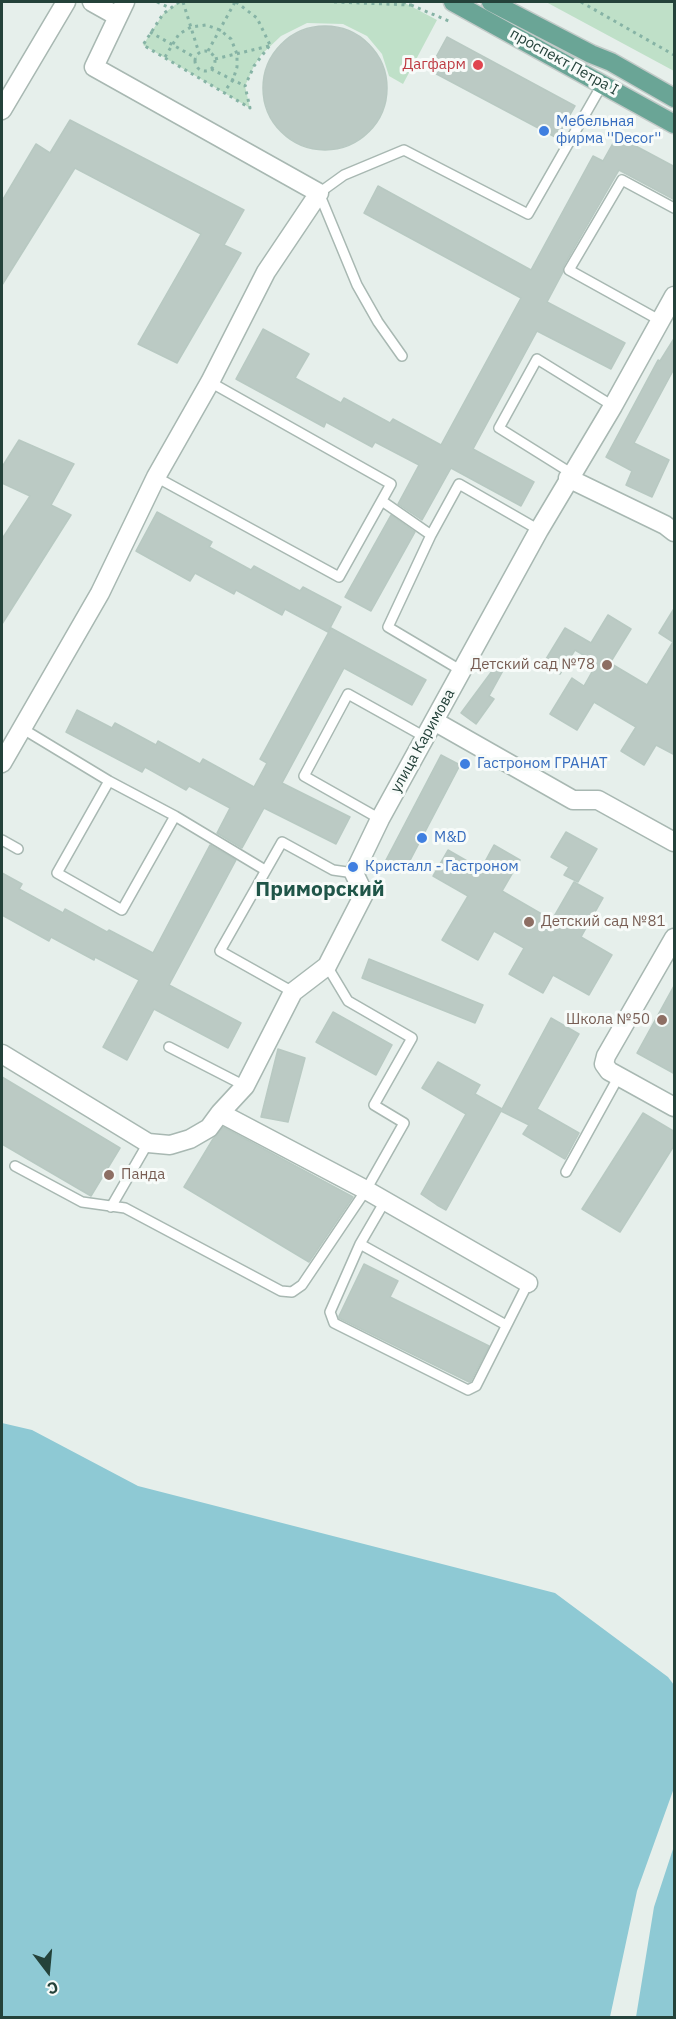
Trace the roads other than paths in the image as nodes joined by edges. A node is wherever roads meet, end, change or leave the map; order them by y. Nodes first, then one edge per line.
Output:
1 (66, 2) edge
2 (92, 2) edge
3 (453, 2) edge
4 (491, 2) edge
5 (121, 9) edge
6 (603, 83) junction
7 (675, 98) edge
8 (2, 110) edge
9 (675, 124) edge
10 (319, 193) junction
11 (675, 208) edge
12 (675, 296) edge
13 (661, 321) junction
14 (402, 356) dead end
15 (210, 382) junction
16 (612, 406) junction
17 (570, 475) junction
18 (156, 477) junction
19 (382, 501) junction
20 (538, 530) junction
21 (675, 532) edge
22 (431, 535) junction
23 (462, 672) junction
24 (434, 721) junction
25 (23, 729) junction
26 (425, 737) junction
27 (2, 763) edge
28 (110, 781) junction
29 (175, 816) junction
30 (380, 819) junction
31 (2, 840) edge
32 (675, 842) edge
33 (18, 849) dead end
34 (265, 870) junction
35 (354, 873) junction
36 (675, 938) edge
37 (327, 966) junction
38 (293, 992) junction
39 (169, 1047) dead end
40 (2, 1054) edge
41 (619, 1076) junction
42 (245, 1086) junction
43 (675, 1107) edge
44 (220, 1113) junction
45 (148, 1143) junction
46 (15, 1166) dead end
47 (566, 1172) dead end
48 (366, 1190) junction
49 (385, 1201) junction
50 (111, 1207) junction
51 (360, 1244) junction
52 (528, 1282) joint
53 (506, 1325) junction

1 - 8 street
2 - 5 street
3 - 6 main road, проспект Петра I
4 - 7 main road, проспект Петра I
5 - 10 street
6 - 9 main road, проспект Петра I
6 - 10 lane
10 - 14 lane
10 - 15 street
11 - 13 lane
12 - 13 street, улица Каримова
13 - 16 street, улица Каримова
15 - 18 street
15 - 19 lane
16 - 17 street, улица Каримова
16 - 17 lane
17 - 20 street, улица Каримова
17 - 21 street
18 - 19 lane
18 - 25 street
19 - 22 lane
20 - 22 lane
20 - 23 street, улица Каримова
22 - 23 lane
23 - 24 street, улица Каримова
24 - 26 street, улица Каримова
24 - 32 street
25 - 27 street
25 - 28 lane
26 - 30 street, улица Каримова
26 - 30 lane
28 - 29 lane
28 - 29 lane
29 - 34 lane
30 - 35 street, улица Каримова
31 - 33 lane
34 - 35 lane
34 - 38 lane
35 - 37 street
36 - 41 street
37 - 38 street
37 - 48 lane
38 - 42 street
39 - 42 lane
40 - 45 street
41 - 43 street
41 - 47 lane
42 - 44 street
44 - 45 street
44 - 48 street
45 - 50 lane
46 - 50 lane
48 - 49 street
48 - 50 lane
49 - 51 lane
49 - 52 street
51 - 53 lane
51 - 53 lane
52 - 53 lane

